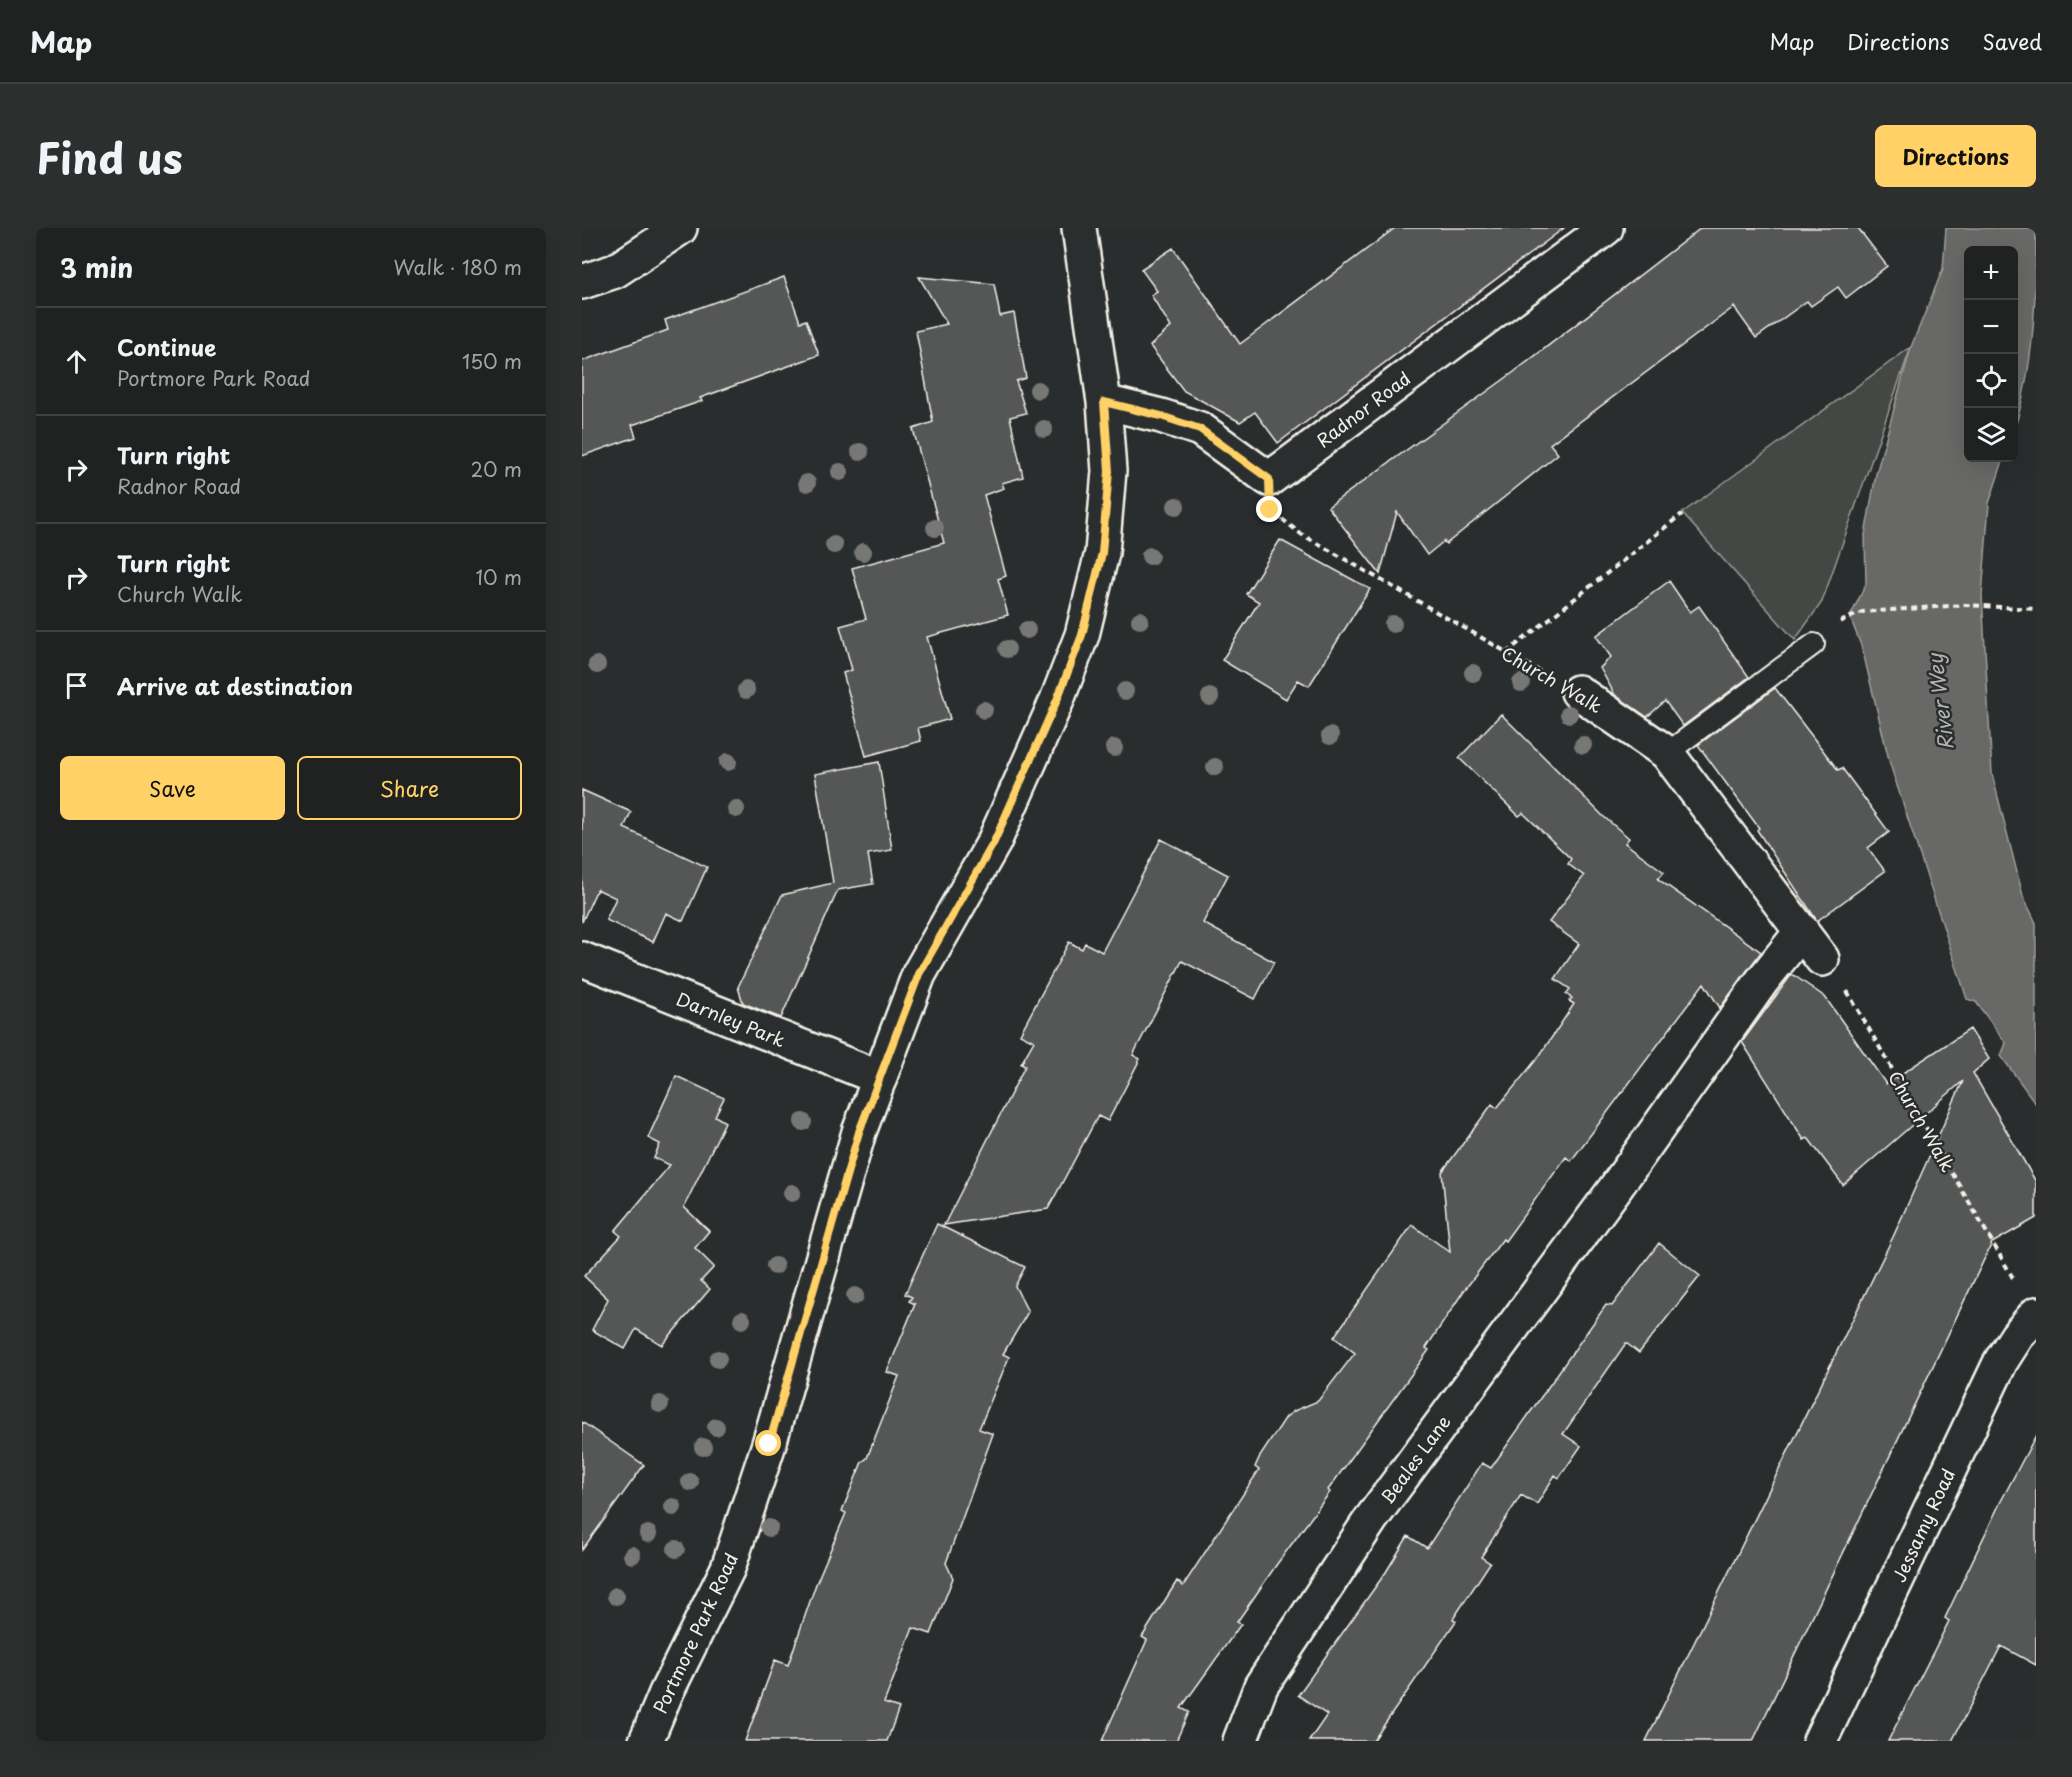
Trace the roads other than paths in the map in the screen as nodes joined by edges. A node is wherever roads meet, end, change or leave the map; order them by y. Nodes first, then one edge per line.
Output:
1 (680, 228) edge
2 (1079, 228) edge
3 (1606, 228) edge
4 (582, 282) edge
5 (1104, 402) junction
6 (1814, 644) dead end
7 (1578, 692) road end
8 (1667, 753) junction
9 (1802, 931) junction
10 (1822, 958) road end
11 (582, 959) edge
12 (880, 1078) junction
13 (2036, 1315) edge
14 (646, 1741) edge
15 (1240, 1741) edge
16 (1820, 1741) edge

1 - 4 street
2 - 5 street, Portmore Park Road
3 - 5 street, Radnor Road
5 - 12 street, Portmore Park Road
6 - 8 lane
7 - 8 street, Church Walk
8 - 9 street, Church Walk
9 - 10 street, Church Walk
9 - 15 street, Beales Lane
11 - 12 street, Darnley Park
12 - 14 street, Portmore Park Road
13 - 16 street, Jessamy Road

